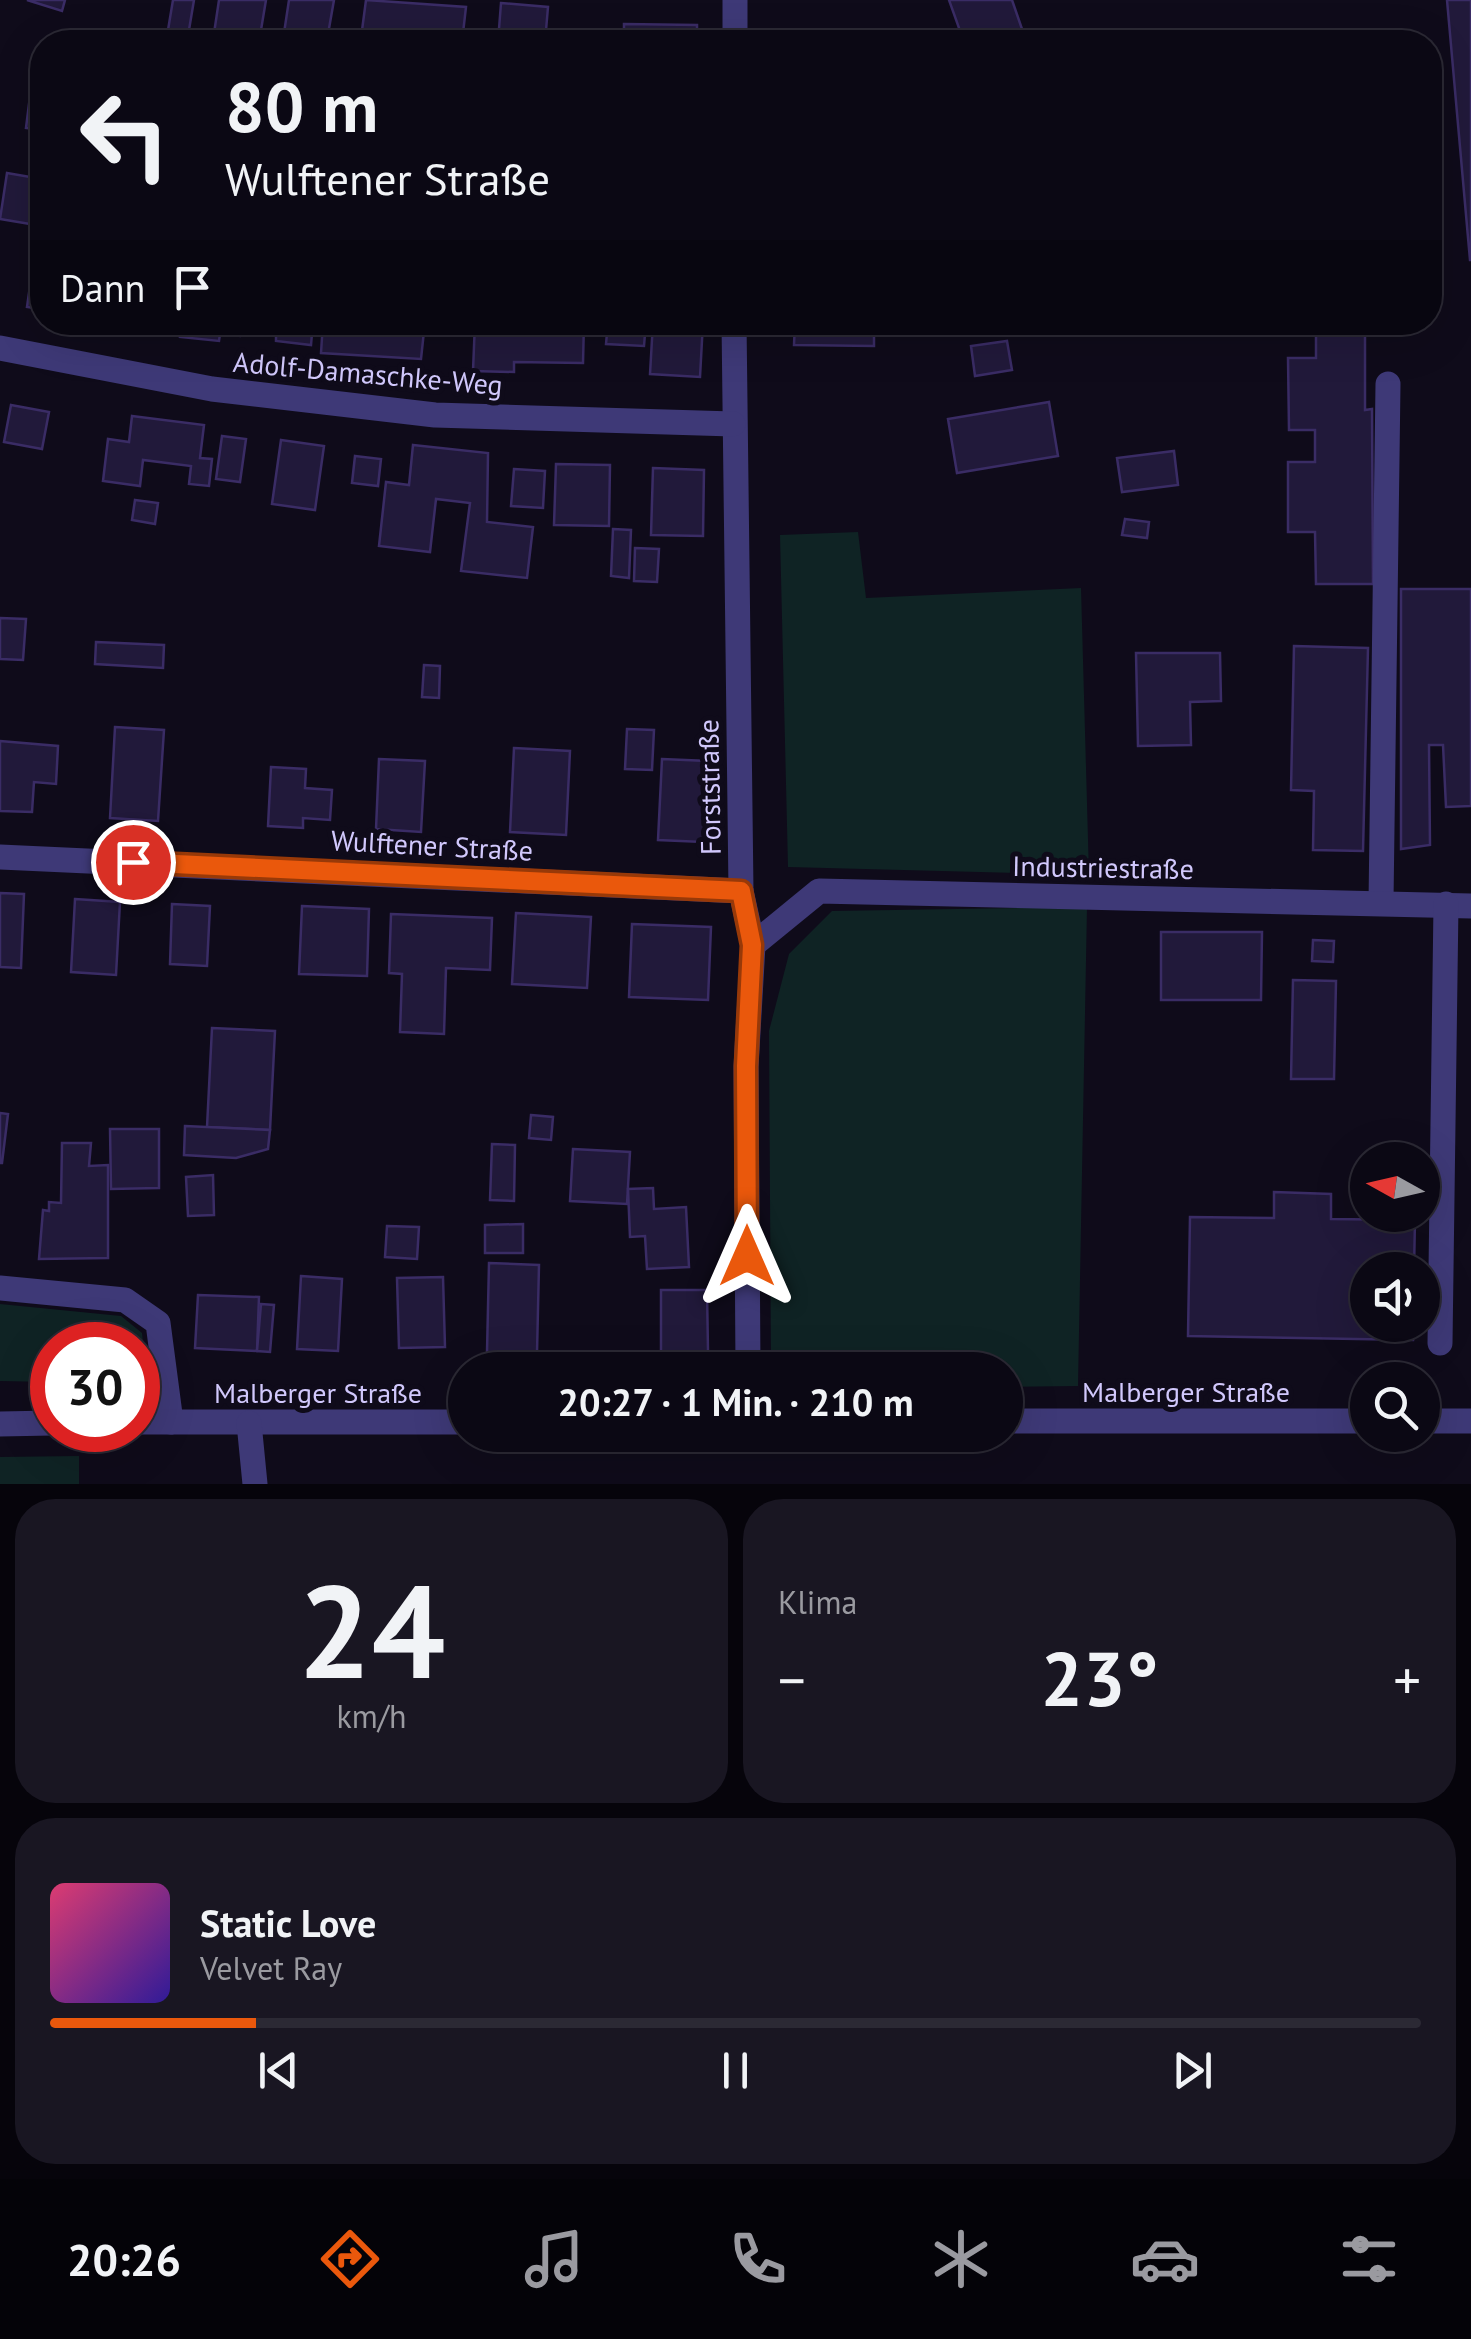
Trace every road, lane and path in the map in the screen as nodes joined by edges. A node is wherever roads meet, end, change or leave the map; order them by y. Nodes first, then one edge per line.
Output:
1 (735, 0) edge
2 (735, 30) edge
3 (734, 335) edge
4 (0, 348) edge
5 (1388, 384) dead end
6 (733, 424) junction
7 (0, 857) edge
8 (741, 891) junction
9 (1381, 902) junction
10 (1459, 905) edge
11 (752, 945) junction
12 (0, 1288) edge
13 (1440, 1342) dead end
14 (748, 1352) edge
15 (1023, 1421) edge
16 (1350, 1421) edge
17 (1440, 1421) edge
18 (1471, 1421) edge
19 (160, 1422) edge
20 (170, 1422) junction
21 (448, 1422) edge
22 (30, 1423) edge
23 (250, 1423) junction
24 (0, 1424) edge
25 (255, 1484) edge

1 - 2 street
3 - 6 street, Forststraße
4 - 6 street, Adolf-Damaschke-Weg
5 - 9 street
6 - 8 street, Forststraße
7 - 8 street, Wulftener Straße
8 - 11 street, Forststraße
9 - 10 street, Industriestraße
9 - 11 street, Industriestraße
10 - 13 street
11 - 14 street, Forststraße
12 - 20 street
15 - 16 street, Malberger Straße
17 - 18 street
19 - 20 street, Malberger Straße
20 - 23 street, Malberger Straße
21 - 23 street, Malberger Straße
22 - 24 street
23 - 25 street

